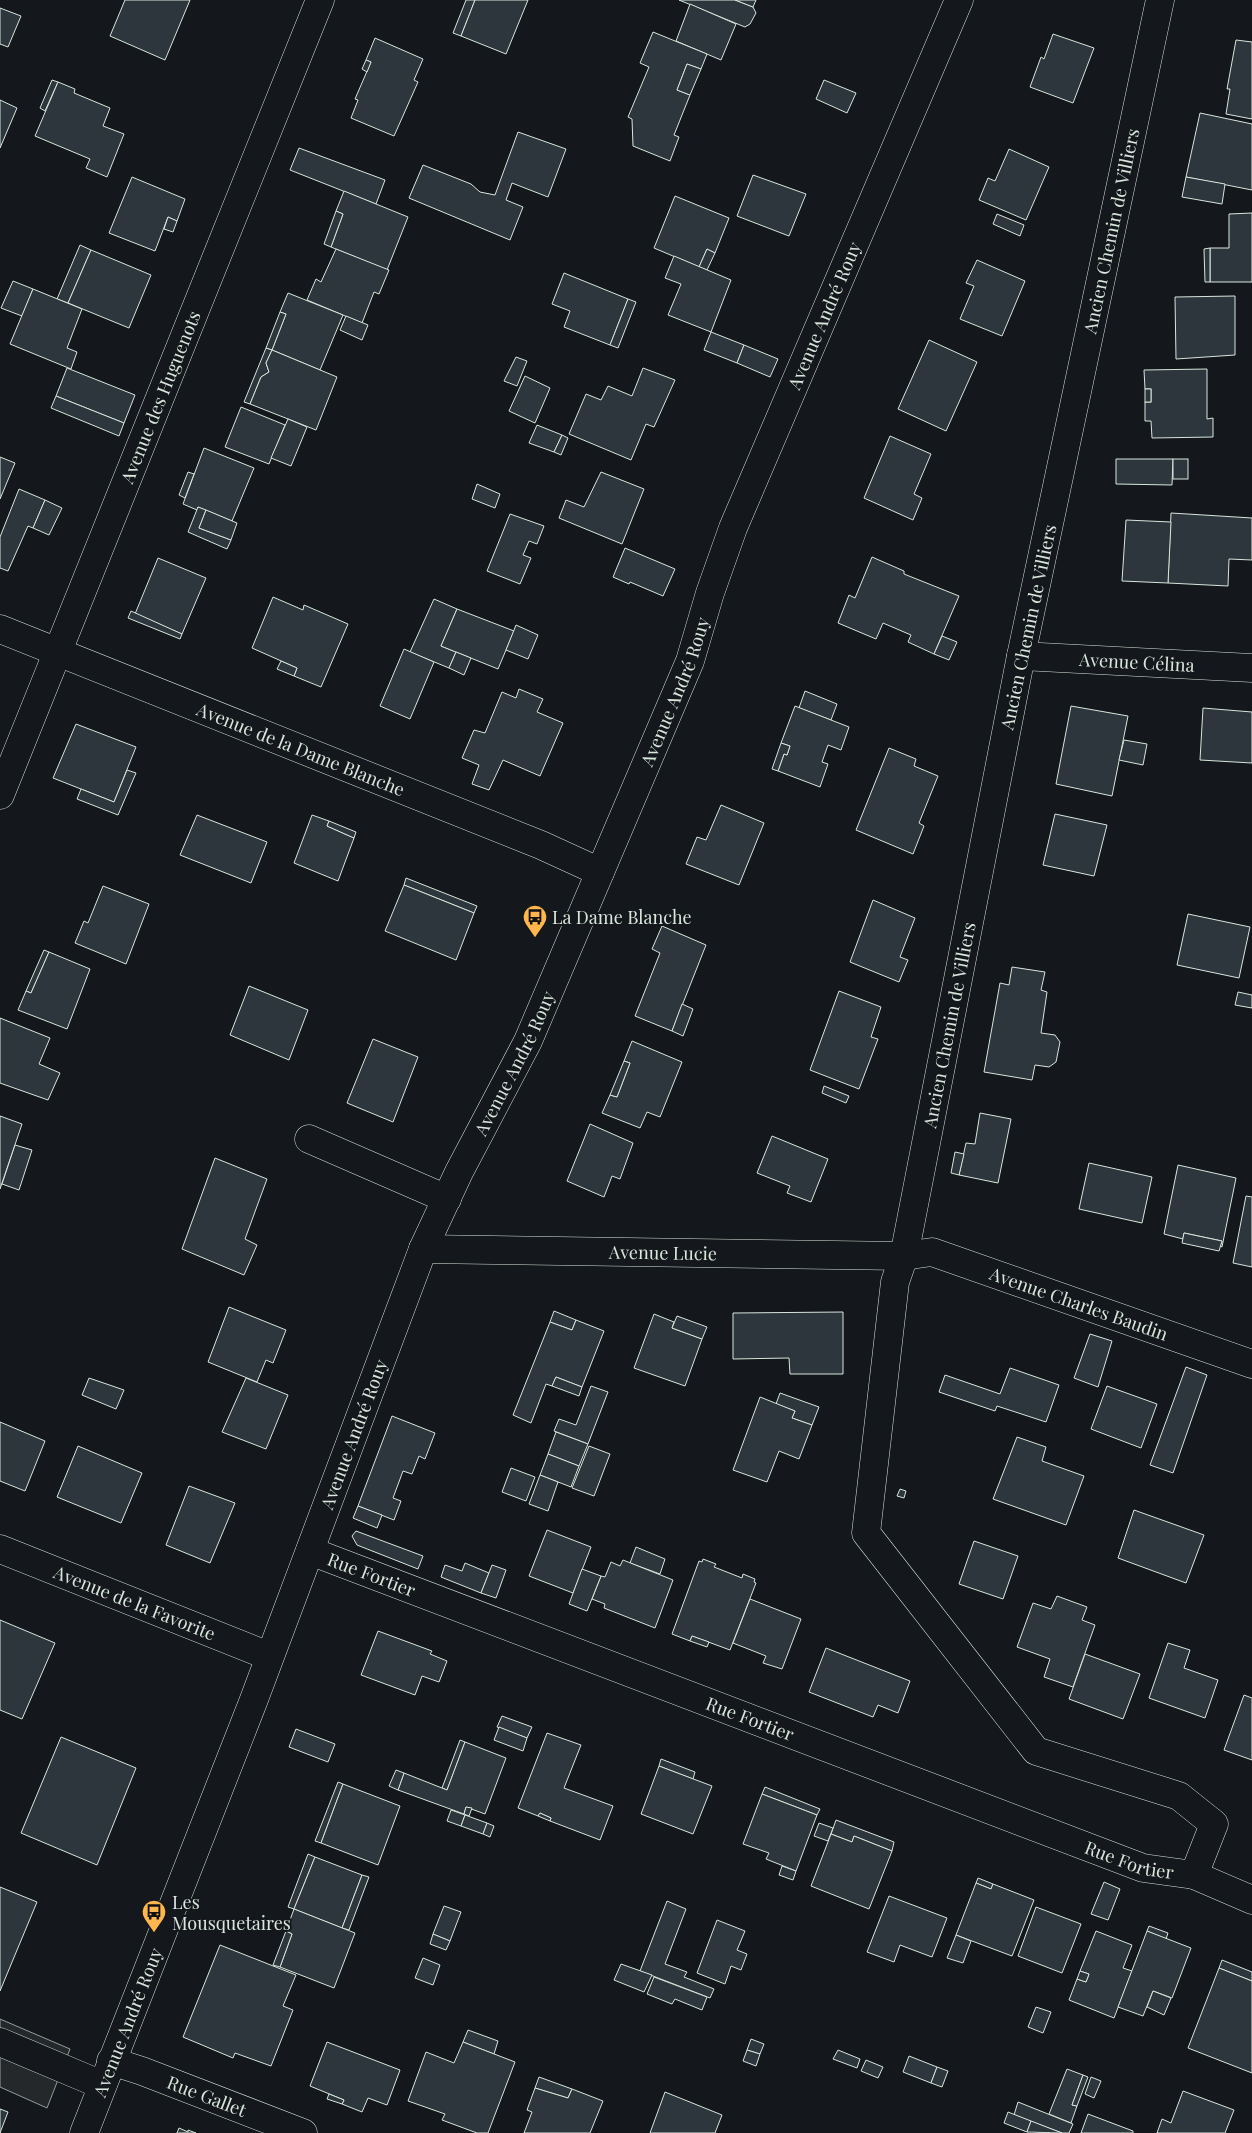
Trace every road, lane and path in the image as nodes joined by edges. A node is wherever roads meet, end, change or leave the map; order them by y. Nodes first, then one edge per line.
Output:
1 (320, 0) edge
2 (959, 0) edge
3 (1160, 0) edge
4 (0, 629) edge
5 (57, 652) junction
6 (1021, 656) junction
7 (1252, 668) edge
8 (0, 795) edge
9 (600, 872) junction
10 (309, 1139) dead end
11 (447, 1199) junction
12 (423, 1249) junction
13 (904, 1256) junction
14 (1252, 1364) edge
15 (0, 1549) edge
16 (310, 1551) junction
17 (269, 1656) junction
18 (1194, 1875) junction
19 (1252, 1900) edge
20 (0, 2042) edge
21 (106, 2073) junction
22 (84, 2133) edge
23 (303, 2133) edge

1 - 5 street, Avenue des Huguenots
2 - 9 street, Avenue André Rouy
3 - 6 street, Ancien Chemin de Villiers
4 - 5 street, Avenue de la Dame Blanche
5 - 8 street, Avenue des Huguenots
5 - 9 street, Avenue de la Dame Blanche
6 - 7 street, Avenue Célina
6 - 13 street, Ancien Chemin de Villiers
9 - 11 street, Avenue André Rouy
10 - 11 street
11 - 12 street, Avenue André Rouy
12 - 13 street, Avenue Lucie
12 - 16 street, Avenue André Rouy
13 - 14 street, Avenue Charles Baudin
13 - 18 street, Ancien Chemin de Villiers
15 - 17 street, Avenue de la Favorite
16 - 17 street, Avenue André Rouy
16 - 18 street, Rue Fortier
17 - 21 street, Avenue André Rouy
18 - 19 street, Rue Fortier
20 - 21 street, Rue Gallet
21 - 22 street, Avenue André Rouy
21 - 23 street, Rue Gallet

